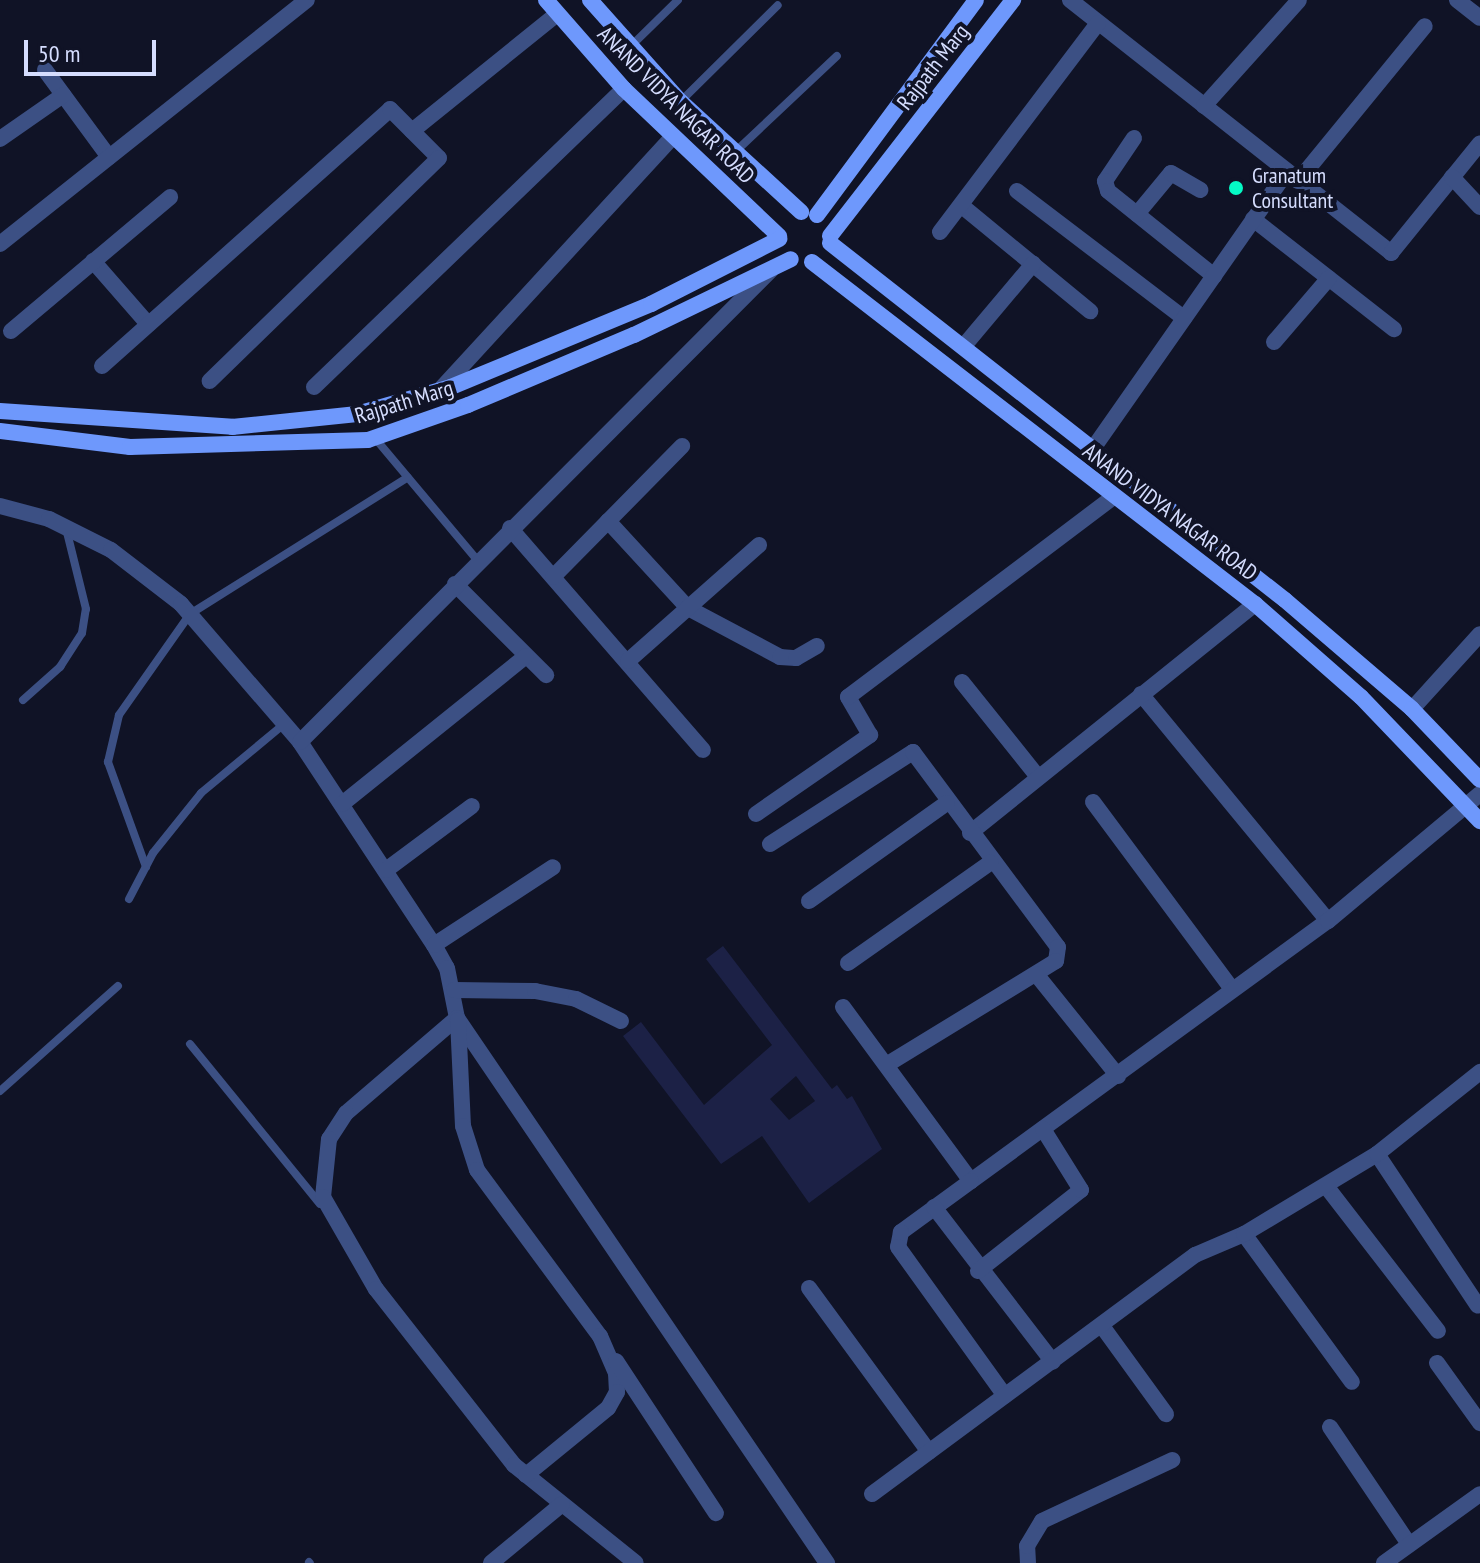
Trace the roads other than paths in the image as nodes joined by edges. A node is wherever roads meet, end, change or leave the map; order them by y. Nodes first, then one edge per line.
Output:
1 (307, 0) edge
2 (546, 0) edge
3 (678, 0) edge
4 (976, 0) edge
5 (1013, 0) edge
6 (1070, 0) edge
7 (1299, 0) edge
8 (1457, 0) edge
9 (594, 1) edge
10 (778, 5) dead end
11 (1088, 6) edge
12 (557, 14) junction
13 (1480, 18) edge
14 (1098, 23) junction
15 (1425, 26) dead end
16 (630, 48) junction
17 (837, 56) dead end
18 (45, 70) dead end
19 (624, 89) junction
20 (63, 95) junction
21 (681, 102) junction
22 (1204, 106) junction
23 (412, 131) junction
24 (672, 138) junction
25 (1134, 138) dead end
26 (0, 139) edge
27 (1480, 143) edge
28 (734, 153) junction
29 (109, 157) junction
30 (1292, 176) junction
31 (1452, 177) junction
32 (1201, 190) dead end
33 (1017, 191) dead end
34 (170, 197) dead end
35 (962, 206) junction
36 (1480, 207) edge
37 (809, 213) junction
38 (1137, 214) junction
39 (1253, 219) junction
40 (940, 232) dead end
41 (779, 238) junction
42 (830, 240) junction
43 (0, 244) edge
44 (93, 261) junction
45 (784, 262) junction
46 (812, 262) junction
47 (1033, 264) junction
48 (1214, 276) junction
49 (1329, 278) junction
50 (1090, 311) dead end
51 (1184, 318) junction
52 (148, 324) junction
53 (1394, 329) dead end
54 (11, 331) dead end
55 (1274, 342) dead end
56 (963, 347) junction
57 (102, 366) dead end
58 (210, 381) dead end
59 (314, 387) dead end
60 (439, 391) junction
61 (0, 411) edge
62 (0, 431) edge
63 (374, 437) junction
64 (682, 446) dead end
65 (1092, 450) junction
66 (408, 477) junction
67 (1113, 497) junction
68 (0, 506) edge
69 (608, 521) junction
70 (65, 527) junction
71 (510, 528) junction
72 (759, 545) dead end
73 (478, 561) junction
74 (553, 577) junction
75 (455, 584) junction
76 (1255, 604) junction
77 (688, 608) junction
78 (190, 614) junction
79 (1480, 634) edge
80 (817, 646) dead end
81 (526, 656) junction
82 (628, 661) junction
83 (546, 675) dead end
84 (962, 682) dead end
85 (1141, 694) junction
86 (23, 700) dead end
87 (1412, 709) junction
88 (284, 723) junction
89 (300, 742) junction
90 (703, 750) dead end
91 (1038, 777) junction
92 (1480, 780) edge
93 (1473, 800) edge
94 (1093, 802) dead end
95 (947, 803) junction
96 (342, 804) junction
97 (472, 806) dead end
98 (756, 814) dead end
99 (1480, 821) edge
100 (970, 833) junction
101 (770, 844) dead end
102 (990, 863) junction
103 (146, 867) junction
104 (553, 867) dead end
105 (386, 870) junction
106 (129, 899) dead end
107 (809, 901) dead end
108 (1328, 921) junction
109 (434, 945) junction
110 (848, 963) dead end
111 (1036, 974) junction
112 (118, 986) dead end
113 (1232, 989) junction
114 (454, 990) junction
115 (843, 1007) dead end
116 (457, 1018) junction
117 (621, 1021) dead end
118 (190, 1044) dead end
119 (888, 1064) junction
120 (1480, 1072) edge
121 (1118, 1076) junction
122 (0, 1091) edge
123 (1043, 1129) junction
124 (1377, 1154) junction
125 (971, 1181) junction
126 (1326, 1186) junction
127 (934, 1207) junction
128 (338, 1226) junction
129 (1244, 1234) junction
130 (978, 1271) junction
131 (809, 1288) dead end
132 (1478, 1306) dead end
133 (1102, 1326) junction
134 (1438, 1331) dead end
135 (600, 1336) junction
136 (1053, 1362) junction
137 (1437, 1363) dead end
138 (1352, 1382) dead end
139 (1005, 1396) junction
140 (1166, 1414) dead end
141 (1480, 1423) edge
142 (1330, 1427) dead end
143 (929, 1452) junction
144 (1172, 1460) dead end
145 (526, 1475) junction
146 (872, 1494) dead end
147 (1480, 1494) edge
148 (562, 1504) junction
149 (716, 1513) dead end
150 (1409, 1544) junction
151 (491, 1563) edge
152 (636, 1563) edge
153 (827, 1563) edge
154 (1028, 1563) edge
155 (1384, 1563) edge

1 - 29 street
2 - 12 main road, ANAND VIDYA NAGAR ROAD
3 - 16 lane
4 - 37 main road, Rajpath Marg
5 - 42 main road, Rajpath Marg
6 - 11 street
7 - 22 street
8 - 13 street
9 - 16 main road, ANAND VIDYA NAGAR ROAD
10 - 21 lane
11 - 14 street
12 - 19 main road, ANAND VIDYA NAGAR ROAD
12 - 23 street
14 - 22 street
14 - 35 street
15 - 30 street
16 - 21 main road, ANAND VIDYA NAGAR ROAD
17 - 28 lane
18 - 20 street
19 - 24 main road, ANAND VIDYA NAGAR ROAD
19 - 59 street
20 - 26 street
20 - 29 street
21 - 28 main road, ANAND VIDYA NAGAR ROAD
22 - 30 street
23 - 52 street
23 - 58 street
24 - 41 main road, ANAND VIDYA NAGAR ROAD
24 - 60 street
25 - 38 street
27 - 31 street
28 - 37 main road, ANAND VIDYA NAGAR ROAD
29 - 43 street
30 - 31 street
30 - 39 street
31 - 36 street
32 - 38 street
33 - 51 street
34 - 44 street
35 - 40 street
35 - 47 street
37 - 41 main road
37 - 42 main road
38 - 48 street
39 - 48 street
39 - 49 street
41 - 45 main road
41 - 60 main road, Rajpath Marg
42 - 46 main road
42 - 56 main road, ANAND VIDYA NAGAR ROAD
44 - 52 street
44 - 54 street
45 - 46 main road
45 - 63 main road, Rajpath Marg
45 - 71 street
46 - 67 main road, ANAND VIDYA NAGAR ROAD
47 - 50 street
47 - 56 street
48 - 51 street
49 - 53 street
49 - 55 street
51 - 65 street
52 - 57 street
56 - 65 main road, ANAND VIDYA NAGAR ROAD
60 - 61 main road, Rajpath Marg
62 - 63 main road, Rajpath Marg
63 - 66 lane
64 - 69 street
65 - 87 main road, ANAND VIDYA NAGAR ROAD
66 - 73 lane
66 - 78 lane
67 - 76 main road, ANAND VIDYA NAGAR ROAD
67 - 98 street
68 - 70 street
69 - 74 street
69 - 77 street
70 - 78 street
70 - 86 lane
71 - 73 street
71 - 74 street
72 - 77 street
73 - 75 street
74 - 82 street
75 - 81 street
75 - 89 street
76 - 85 street
76 - 93 main road, ANAND VIDYA NAGAR ROAD
77 - 80 street
77 - 82 street
78 - 88 street
78 - 103 lane
79 - 87 street
81 - 83 street
81 - 96 street
82 - 90 street
84 - 91 street
85 - 91 street
85 - 108 street
87 - 92 main road, ANAND VIDYA NAGAR ROAD
88 - 89 street
88 - 103 lane
89 - 96 street
91 - 100 street
93 - 99 main road, ANAND VIDYA NAGAR ROAD
93 - 108 street
94 - 113 street
95 - 100 street
95 - 101 street
95 - 107 street
96 - 105 street
97 - 105 street
100 - 102 street
102 - 110 street
102 - 111 street
103 - 106 lane
104 - 109 street
105 - 109 street
108 - 113 street
109 - 114 street
111 - 119 street
111 - 121 street
112 - 122 lane
113 - 121 street
114 - 116 street
114 - 117 street
115 - 119 street
116 - 128 street
116 - 135 street
116 - 153 street
118 - 128 lane
119 - 125 street
120 - 124 street
121 - 123 street
123 - 125 street
123 - 130 street
124 - 126 street
124 - 132 street
125 - 127 street
126 - 129 street
126 - 134 street
127 - 130 street
127 - 139 street
128 - 145 street
129 - 133 street
129 - 138 street
130 - 136 street
131 - 143 street
133 - 136 street
133 - 140 street
135 - 145 street
135 - 149 street
136 - 139 street
137 - 141 street
139 - 143 street
142 - 150 street
143 - 146 street
144 - 154 street
145 - 148 street
147 - 150 street
148 - 151 street
148 - 152 street
150 - 155 street

